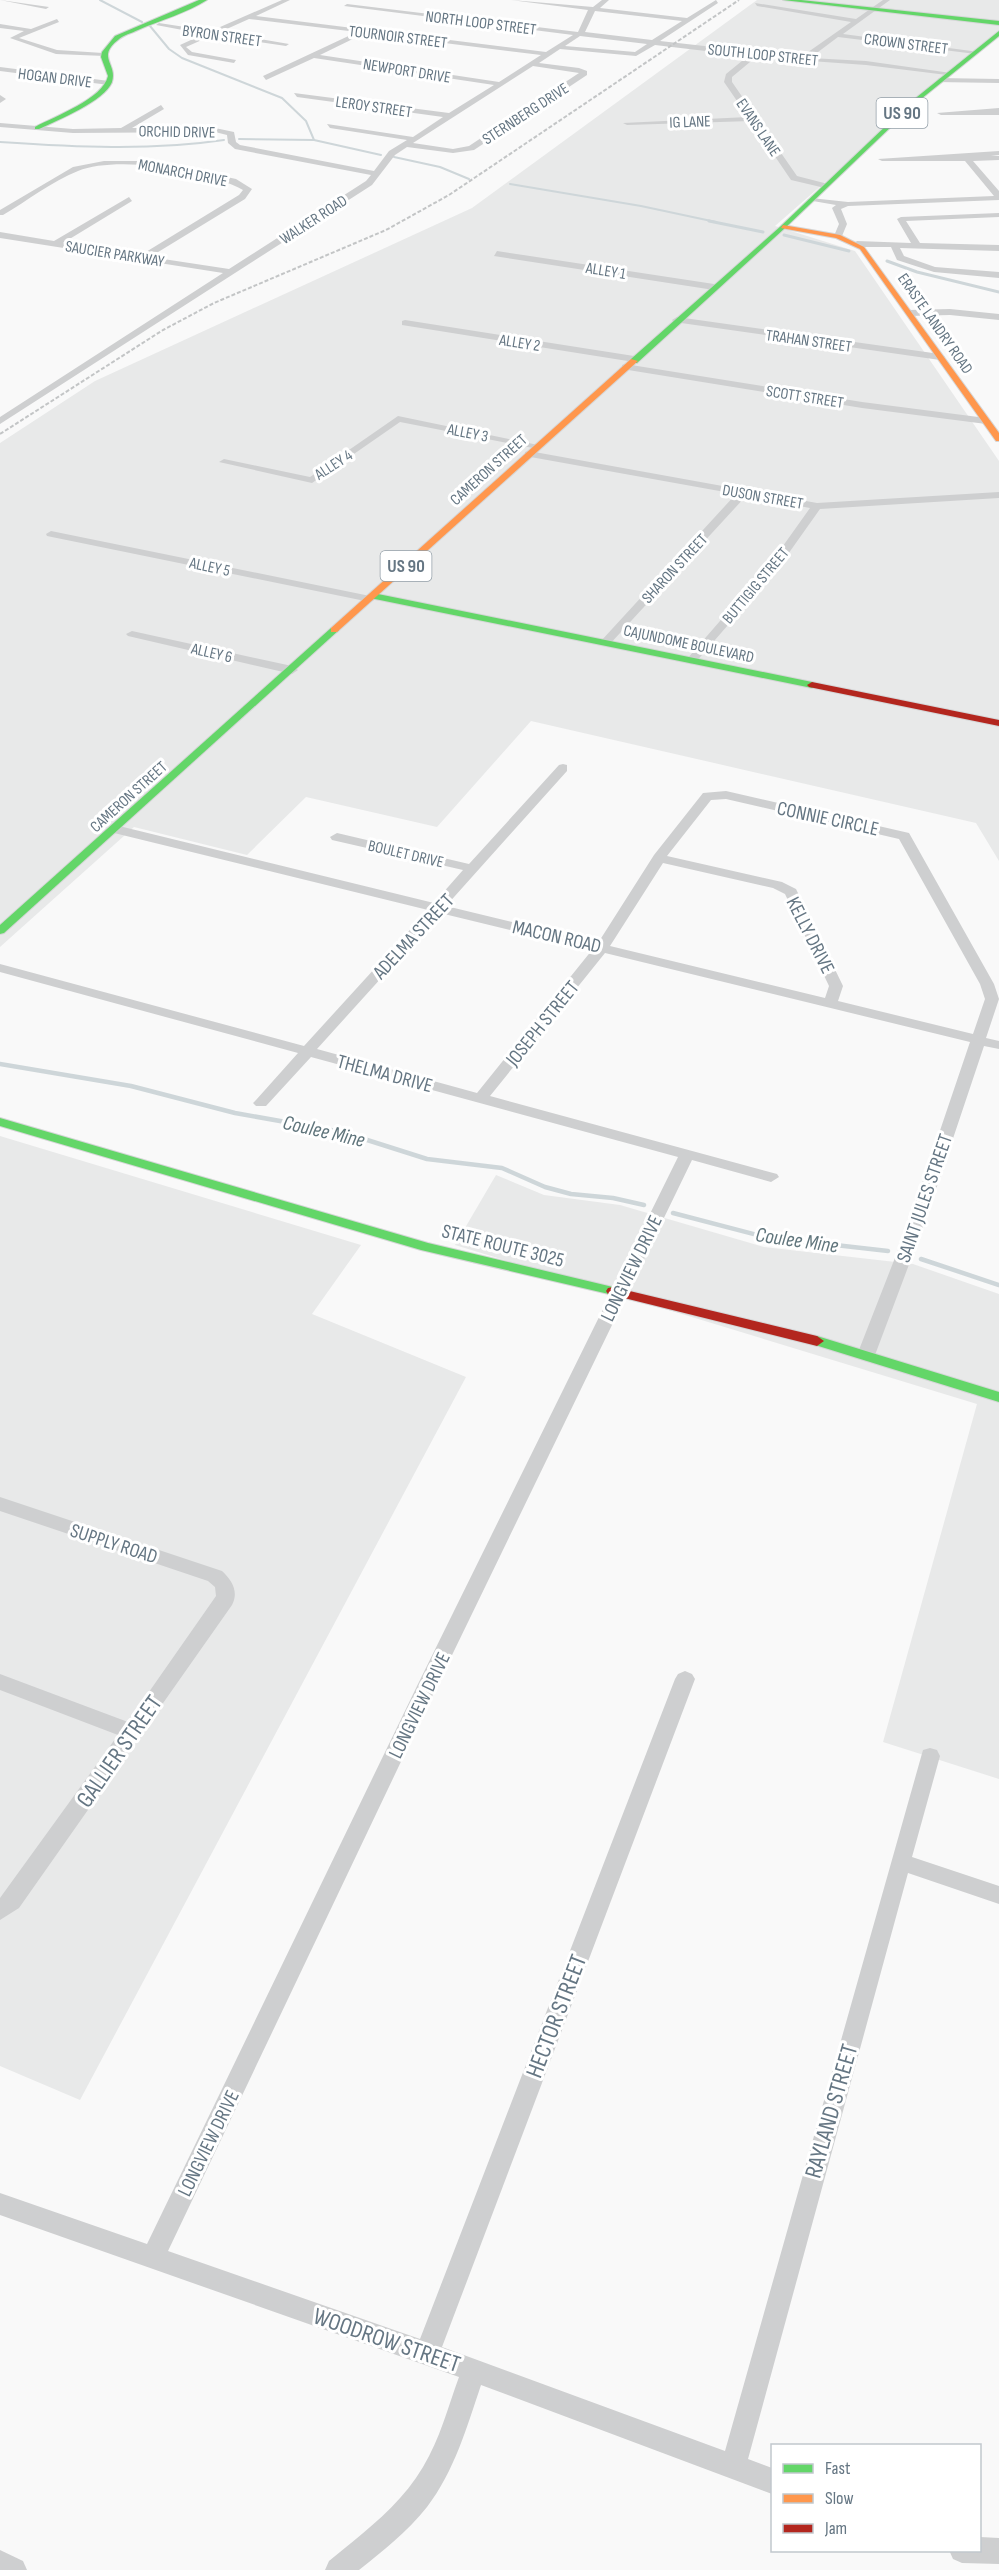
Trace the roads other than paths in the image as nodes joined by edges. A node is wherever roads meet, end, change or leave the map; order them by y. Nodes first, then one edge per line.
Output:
1 (4, 0) edge
2 (204, 0) edge
3 (287, 0) edge
4 (514, 0) edge
5 (606, 0) edge
6 (786, 0) edge
7 (887, 0) edge
8 (716, 2) dead end
9 (757, 4) dead end
10 (347, 6) dead end
11 (46, 7) dead end
12 (593, 9) junction
13 (873, 9) junction
14 (248, 17) junction
15 (690, 20) junction
16 (57, 21) dead end
17 (857, 21) junction
18 (999, 23) edge
19 (159, 25) dead end
20 (0, 26) edge
21 (33, 31) junction
22 (363, 32) junction
23 (209, 33) junction
24 (999, 33) edge
25 (580, 34) junction
26 (837, 35) junction
27 (654, 43) junction
28 (286, 44) dead end
29 (560, 47) junction
30 (976, 52) junction
31 (103, 53) junction
32 (549, 54) junction
33 (755, 54) junction
34 (314, 56) junction
35 (803, 59) junction
36 (234, 61) dead end
37 (532, 64) junction
38 (0, 69) edge
39 (943, 77) junction
40 (266, 78) dead end
41 (999, 81) edge
42 (109, 83) junction
43 (501, 84) junction
44 (297, 96) dead end
45 (160, 107) dead end
46 (999, 111) edge
47 (451, 116) junction
48 (753, 119) junction
49 (627, 123) dead end
50 (0, 125) edge
51 (330, 126) dead end
52 (37, 128) junction
53 (123, 131) junction
54 (410, 142) junction
55 (999, 153) edge
56 (966, 157) junction
57 (999, 158) edge
58 (378, 174) junction
59 (825, 186) junction
60 (999, 197) edge
61 (129, 199) dead end
62 (811, 200) junction
63 (848, 204) junction
64 (0, 213) edge
65 (999, 215) edge
66 (783, 227) junction
67 (0, 235) edge
68 (838, 236) junction
69 (55, 244) junction
70 (857, 244) junction
71 (895, 246) junction
72 (917, 246) junction
73 (999, 247) edge
74 (986, 248) junction
75 (497, 254) dead end
76 (999, 257) edge
77 (142, 258) junction
78 (230, 272) junction
79 (999, 276) edge
80 (714, 287) junction
81 (909, 313) junction
82 (999, 317) edge
83 (677, 320) junction
84 (405, 323) dead end
85 (940, 357) junction
86 (630, 363) junction
87 (398, 419) joint
88 (0, 421) edge
89 (986, 422) junction
90 (999, 440) edge
91 (534, 450) junction
92 (224, 462) dead end
93 (743, 493) junction
94 (999, 495) edge
95 (817, 506) junction
96 (51, 534) dead end
97 (371, 597) junction
98 (132, 634) dead end
99 (604, 643) junction
100 (691, 661) junction
101 (292, 670) junction
102 (999, 723) edge
103 (563, 768) dead end
104 (115, 830) junction
105 (337, 837) dead end
106 (659, 858) junction
107 (474, 869) junction
108 (438, 908) junction
109 (0, 932) edge
110 (602, 947) junction
111 (0, 968) edge
112 (830, 1004) junction
113 (979, 1041) junction
114 (999, 1045) edge
115 (307, 1052) junction
116 (482, 1098) junction
117 (261, 1103) dead end
118 (0, 1122) edge
119 (687, 1154) junction
120 (771, 1177) dead end
121 (618, 1293) junction
122 (866, 1355) junction
123 (999, 1397) edge
124 (0, 1504) edge
125 (225, 1586) joint
126 (685, 1679) dead end
127 (0, 1682) edge
128 (132, 1732) junction
129 (930, 1756) dead end
130 (900, 1862) junction
131 (999, 1895) edge
132 (0, 1911) edge
133 (0, 2204) edge
134 (153, 2258) junction
135 (427, 2354) junction
136 (474, 2370) junction
137 (732, 2466) junction
138 (771, 2481) edge
139 (981, 2551) edge
140 (999, 2551) edge
141 (0, 2563) edge
142 (14, 2570) edge
143 (338, 2570) edge

1 - 11 street
2 - 31 main road
3 - 14 street
4 - 12 street
5 - 12 street, WALKER ROAD
6 - 13 main road
7 - 13 street
8 - 15 street
9 - 17 street
10 - 25 street, NORTH LOOP STREET
12 - 15 street
12 - 25 street, WALKER ROAD
13 - 17 street
13 - 18 main road
14 - 22 street, TOURNOIR STREET
14 - 23 street
15 - 27 street
16 - 21 street
17 - 26 street
19 - 23 street, BYRON STREET
20 - 21 street
21 - 31 street
22 - 32 street, TOURNOIR STREET
22 - 34 street
23 - 28 street, BYRON STREET
23 - 36 street
24 - 30 main road, CAMERON STREET / US 90
25 - 27 street, SOUTH LOOP STREET
25 - 29 street, WALKER ROAD
26 - 30 street, CROWN STREET
26 - 35 street
27 - 29 street
27 - 33 street, SOUTH LOOP STREET
29 - 32 street, WALKER ROAD
30 - 39 main road, CAMERON STREET / US 90
31 - 42 main road
32 - 37 street, WALKER ROAD
33 - 35 street, SOUTH LOOP STREET
33 - 48 street, EVANS LANE
34 - 40 street
34 - 43 street, NEWPORT DRIVE
35 - 39 street, SOUTH LOOP STREET
37 - 43 street, WALKER ROAD
37 - 54 street, STERNBERG DRIVE
38 - 42 street, HOGAN DRIVE
39 - 41 street, SOUTH LOOP STREET
39 - 59 main road, CAMERON STREET / US 90
42 - 52 main road
43 - 47 street, WALKER ROAD
44 - 47 street, LEROY STREET
45 - 53 street
46 - 46 street
47 - 54 street, WALKER ROAD
48 - 49 street, IG LANE
48 - 59 street, EVANS LANE
50 - 52 street, ORCHID DRIVE
51 - 54 street
52 - 53 street, ORCHID DRIVE
53 - 58 street, ORCHID DRIVE
54 - 58 street, WALKER ROAD
55 - 56 street
56 - 56 street
56 - 57 street
56 - 60 street
58 - 78 street, WALKER ROAD
59 - 62 main road, CAMERON STREET / US 90
60 - 63 street
61 - 69 street
62 - 63 street
62 - 66 main road, CAMERON STREET / US 90
63 - 68 street
64 - 77 street, MONARCH DRIVE
65 - 72 street
66 - 68 main road
66 - 80 main road, CAMERON STREET / US 90
67 - 69 street, SAUCIER PARKWAY
68 - 70 main road
69 - 77 street, SAUCIER PARKWAY
70 - 71 street
70 - 81 main road, ERASTE LANDRY ROAD
71 - 72 street
71 - 79 street
72 - 74 street
73 - 74 street
74 - 76 street
75 - 80 street, ALLEY 1
77 - 78 street, SAUCIER PARKWAY
78 - 88 street, WALKER ROAD
80 - 83 main road, CAMERON STREET / US 90
81 - 82 street
81 - 85 main road, ERASTE LANDRY ROAD
83 - 85 street, TRAHAN STREET
83 - 86 main road, CAMERON STREET / US 90
84 - 86 street, ALLEY 2
85 - 89 main road, ERASTE LANDRY ROAD
86 - 89 street, SCOTT STREET
86 - 91 main road, CAMERON STREET / US 90
87 - 91 street, ALLEY 3
87 - 92 street, ALLEY 4
89 - 90 main road, ERASTE LANDRY ROAD
91 - 93 street, DUSON STREET
91 - 97 main road, CAMERON STREET / US 90
93 - 95 street, DUSON STREET
93 - 99 street, SHARON STREET
94 - 95 street, DUSON STREET
95 - 100 street, BUTTIGIG STREET
96 - 97 street, ALLEY 5
97 - 99 main road, CAJUNDOME BOULEVARD
97 - 101 main road, CAMERON STREET / US 90
98 - 101 street, ALLEY 6
99 - 100 main road, CAJUNDOME BOULEVARD
100 - 102 main road, CAJUNDOME BOULEVARD
101 - 104 main road, CAMERON STREET / US 90
103 - 107 street, ADELMA STREET
104 - 108 street, MACON ROAD
104 - 109 main road, CAMERON STREET / US 90
105 - 107 street, BOULET DRIVE
106 - 110 street, CONNIE CIRCLE
106 - 112 street, KELLY DRIVE
106 - 113 street, CONNIE CIRCLE
107 - 108 street, ADELMA STREET
108 - 110 street, MACON ROAD
108 - 115 street, ADELMA STREET
110 - 112 street, MACON ROAD
110 - 116 street, JOSEPH STREET
111 - 115 street, THELMA DRIVE
112 - 113 street, MACON ROAD
113 - 114 street, MACON ROAD
113 - 122 street, SAINT JULES STREET
115 - 116 street, THELMA DRIVE
115 - 117 street, ADELMA STREET
116 - 119 street, THELMA DRIVE
118 - 121 main road, STATE ROUTE 3025
119 - 120 street, THELMA DRIVE
119 - 121 street, LONGVIEW DRIVE
121 - 122 main road, STATE ROUTE 3025
121 - 134 street, LONGVIEW DRIVE
122 - 123 main road, STATE ROUTE 3025
124 - 125 street, SUPPLY ROAD
125 - 128 street, GALLIER STREET
126 - 135 street, HECTOR STREET
127 - 128 street
128 - 132 street, GALLIER STREET
129 - 130 street, RAYLAND STREET
130 - 131 street
130 - 137 street, RAYLAND STREET
133 - 134 street, WOODROW STREET
134 - 135 street, WOODROW STREET
135 - 136 street, WOODROW STREET
136 - 137 street, WOODROW STREET
136 - 143 street
137 - 138 street, WOODROW STREET
139 - 140 street
141 - 142 street

